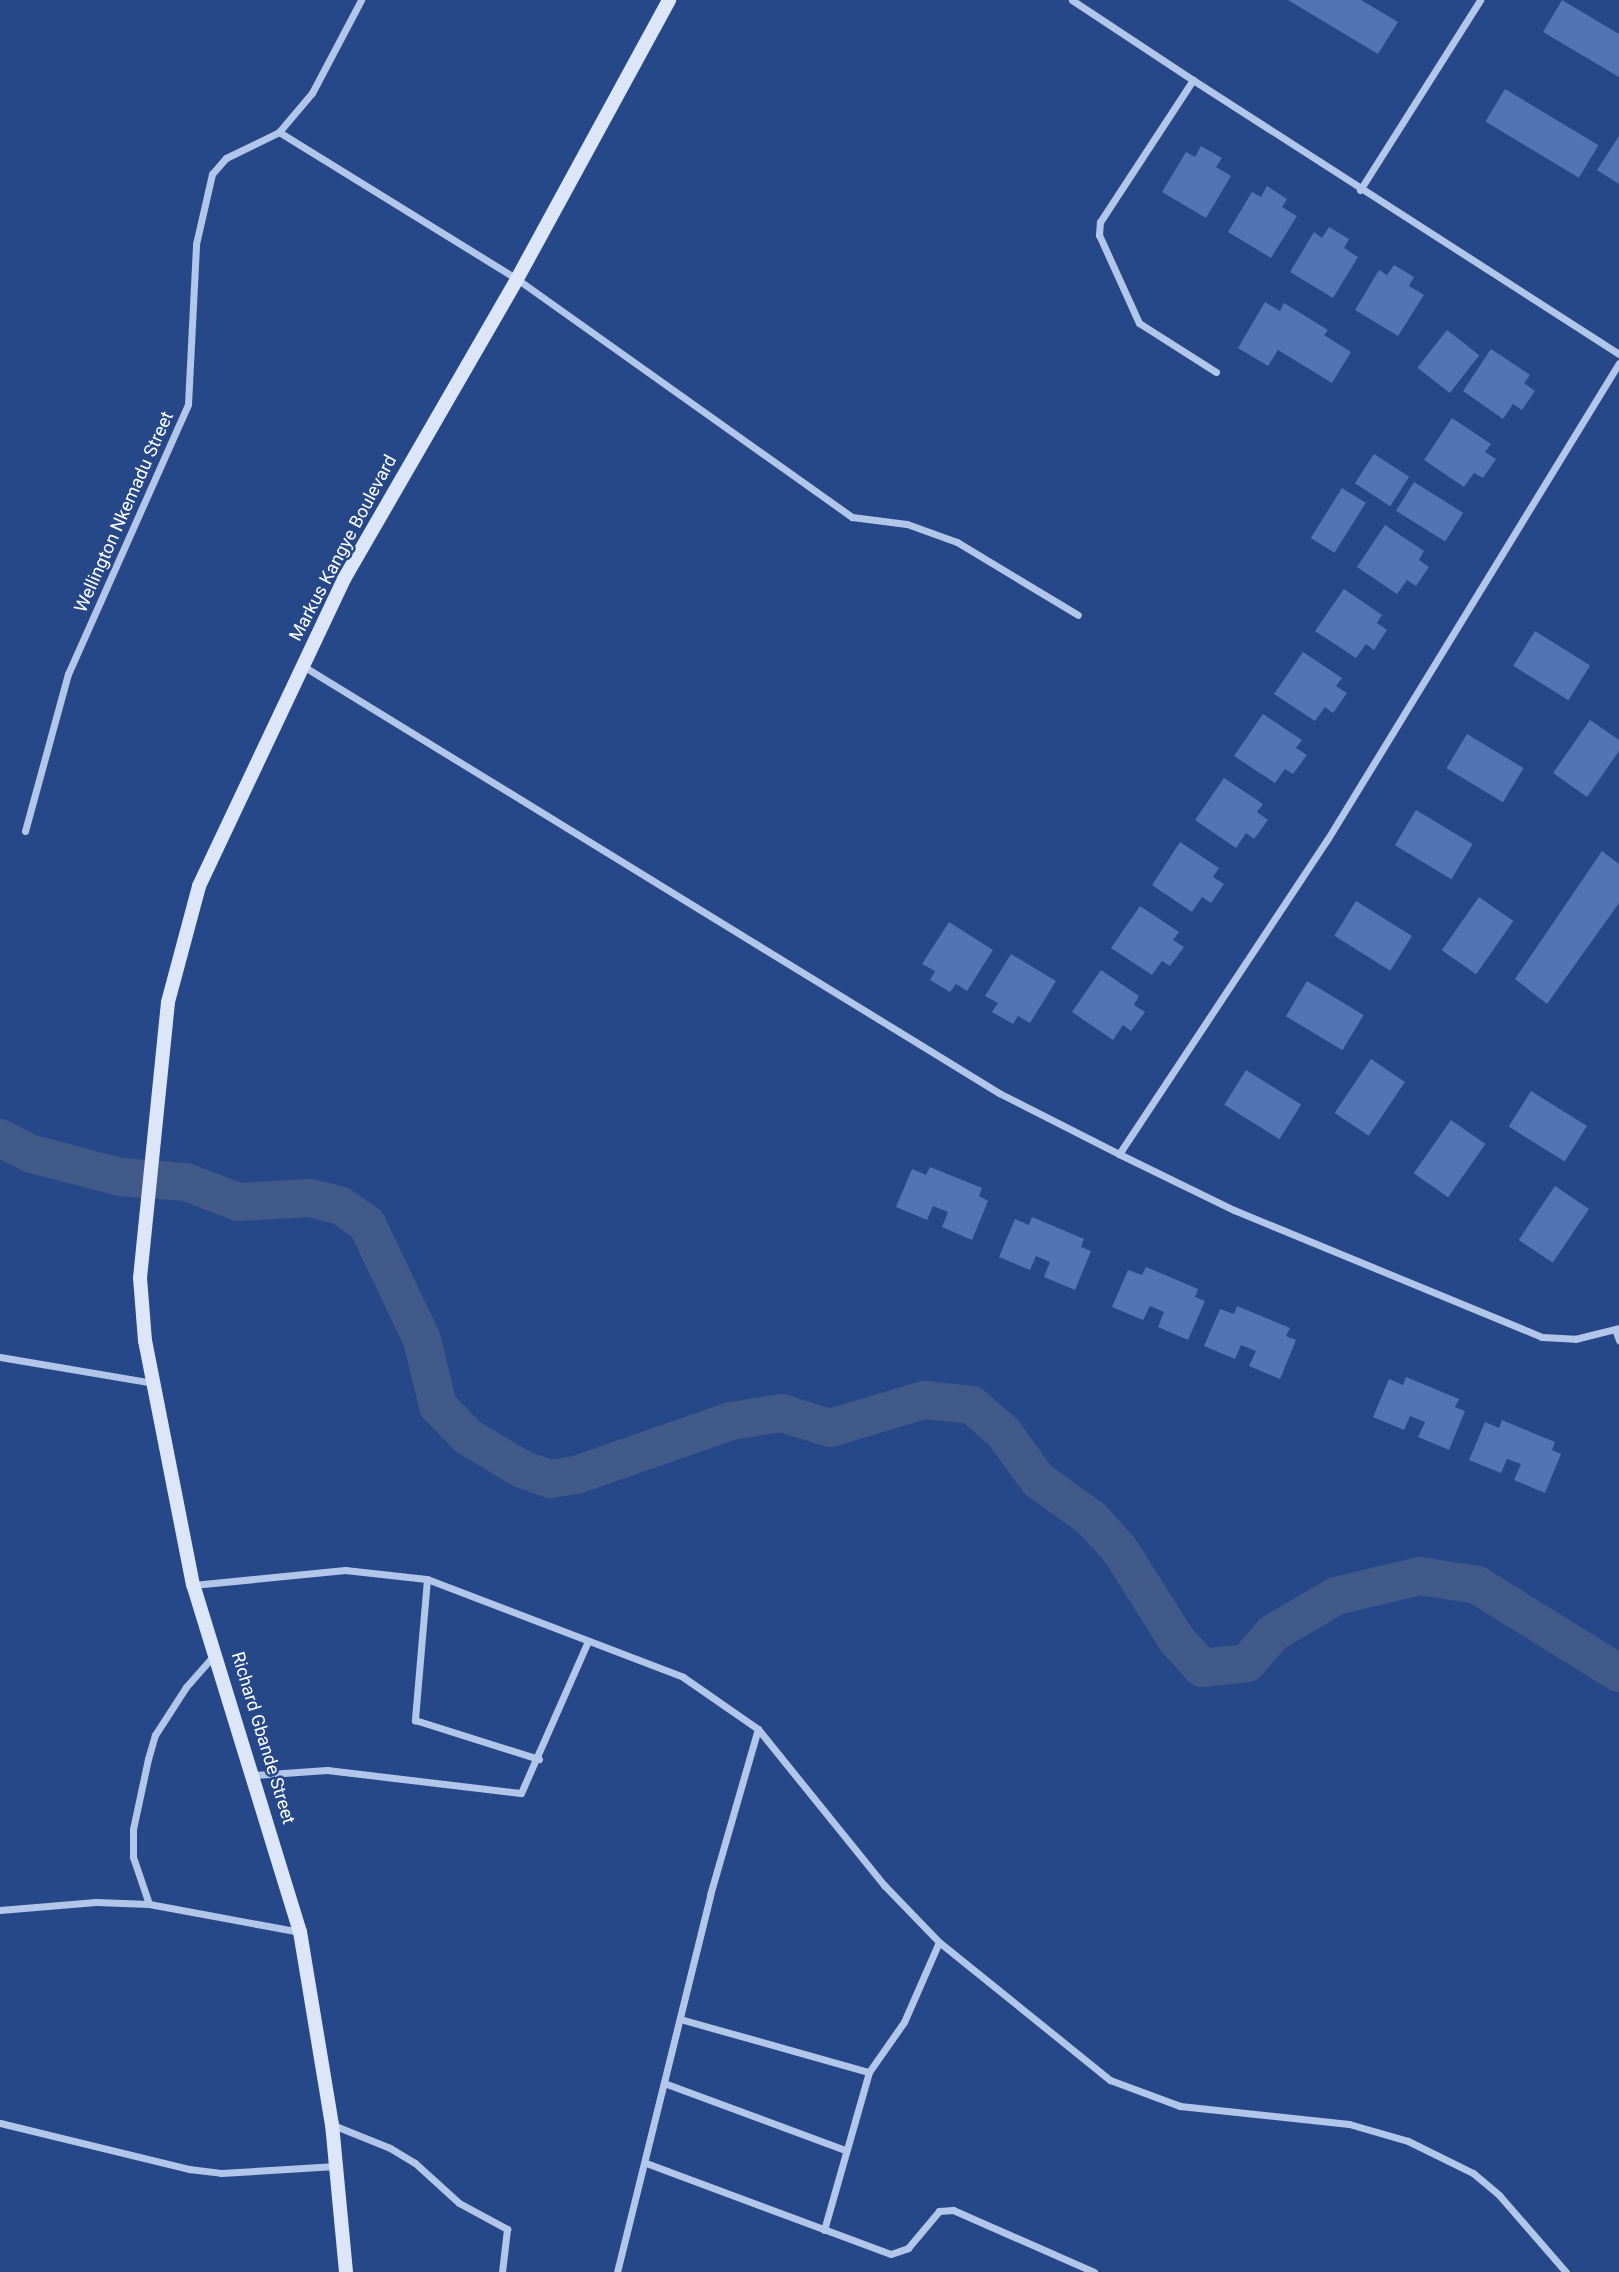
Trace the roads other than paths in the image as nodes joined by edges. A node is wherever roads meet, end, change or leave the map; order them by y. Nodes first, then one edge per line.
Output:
1 (362, 0) edge
2 (669, 0) edge
3 (1072, 0) edge
4 (1480, 0) edge
5 (1193, 80) junction
6 (279, 132) junction
7 (1360, 190) junction
8 (517, 279) junction
9 (1619, 354) edge
10 (1619, 363) edge
11 (1216, 372) dead end
12 (1078, 615) dead end
13 (303, 666) junction
14 (25, 831) dead end
15 (1119, 1154) junction
16 (147, 1217) joint
17 (1617, 1328) edge
18 (1619, 1340) edge
19 (0, 1357) edge
20 (153, 1383) junction
21 (427, 1579) junction
22 (193, 1585) junction
23 (588, 1640) junction
24 (216, 1652) junction
25 (758, 1729) junction
26 (539, 1759) junction
27 (255, 1775) junction
28 (149, 1904) junction
29 (0, 1910) edge
30 (300, 1932) junction
31 (939, 1942) junction
32 (680, 2019) junction
33 (869, 2072) junction
34 (664, 2083) junction
35 (0, 2123) edge
36 (332, 2125) junction
37 (845, 2150) junction
38 (646, 2163) junction
39 (337, 2166) junction
40 (824, 2230) junction
41 (346, 2272) edge
42 (502, 2272) edge
43 (617, 2272) edge
44 (1094, 2272) edge
45 (1566, 2272) edge

1 - 6 street
2 - 8 street, Markus Kangye Boulevard
3 - 5 street
4 - 7 street
5 - 7 street
5 - 11 street
6 - 8 street
6 - 14 street, Wellington Nkemadu Street
7 - 9 street
8 - 12 street
8 - 13 street, Markus Kangye Boulevard
10 - 15 street
13 - 15 street
13 - 16 street, Markus Kangye Boulevard
15 - 17 street
16 - 20 street, Richard Gbande Street
17 - 18 street
19 - 20 street
20 - 22 street, Richard Gbande Street
21 - 22 street
21 - 23 street
21 - 26 street
22 - 24 street, Richard Gbande Street
23 - 25 street
23 - 26 street
24 - 27 street, Richard Gbande Street
24 - 28 street
25 - 31 street
25 - 32 street
26 - 27 street
27 - 30 street, Richard Gbande Street
28 - 29 street
28 - 30 street
30 - 36 street, Richard Gbande Street
31 - 33 street
31 - 45 street
32 - 33 street
32 - 34 street
33 - 37 street
34 - 37 street
34 - 38 street
35 - 39 street
36 - 39 street, Richard Gbande Street
36 - 42 street
37 - 40 street
38 - 40 street
38 - 43 street
39 - 41 street, Richard Gbande Street
40 - 44 street

